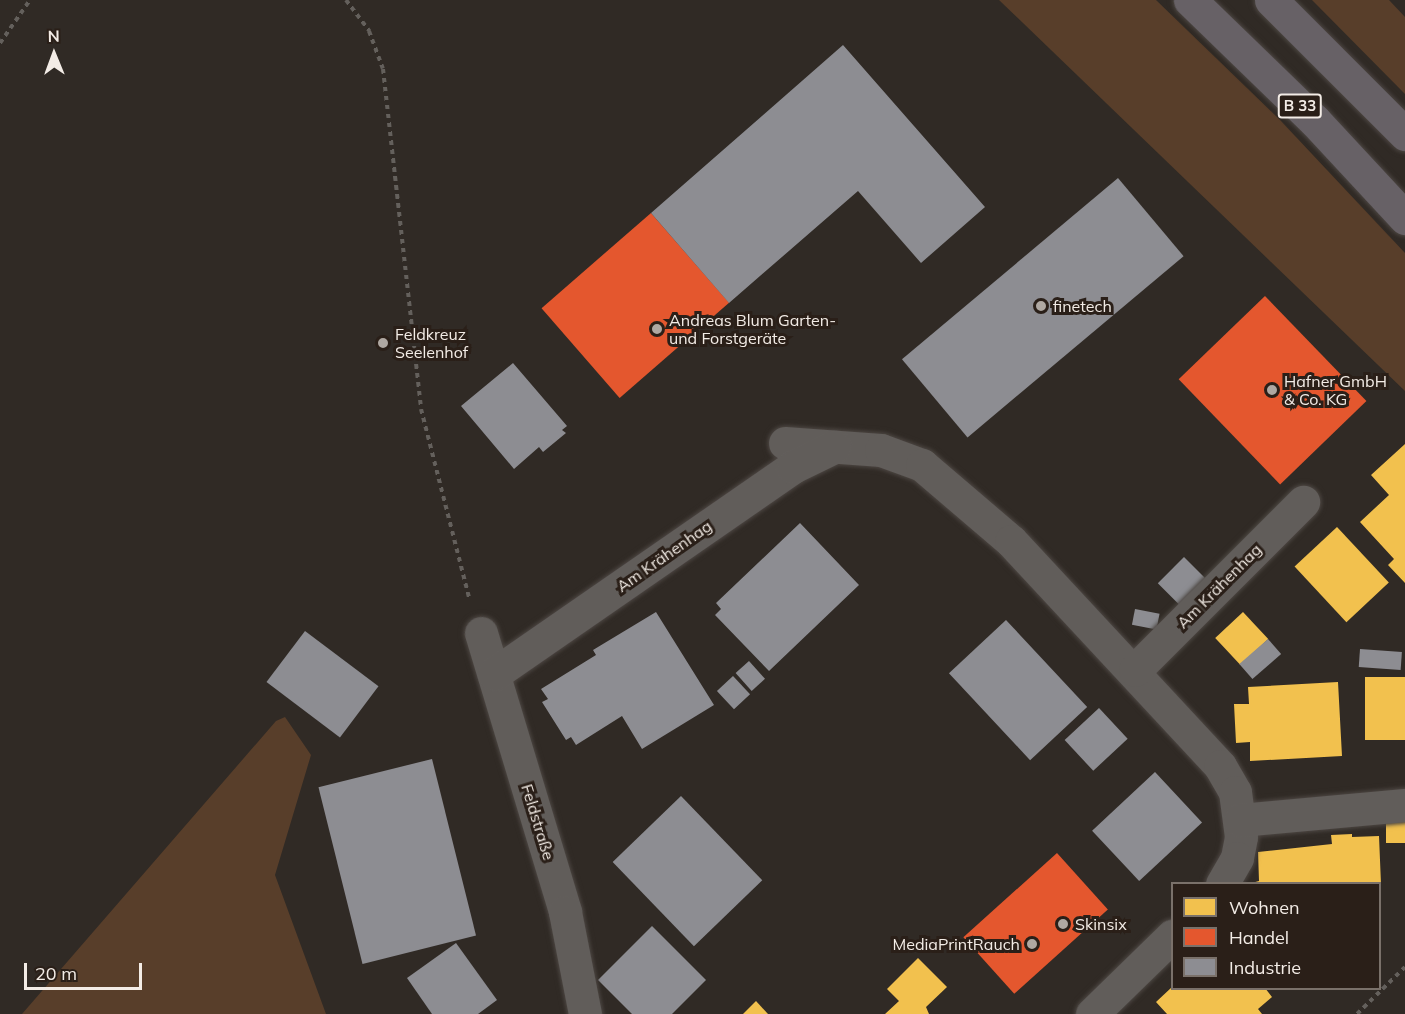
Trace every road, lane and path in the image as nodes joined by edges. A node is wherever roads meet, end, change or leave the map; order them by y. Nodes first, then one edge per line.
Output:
1 (30, 0) edge
2 (346, 0) edge
3 (1190, 0) edge
4 (1271, 0) edge
5 (0, 43) edge
6 (1405, 134) edge
7 (1405, 218) edge
8 (785, 443) dead end
9 (838, 445) junction
10 (1303, 502) dead end
11 (481, 633) joint
12 (1135, 670) junction
13 (494, 674) junction
14 (1405, 805) edge
15 (1240, 820) junction
16 (1223, 882) edge
17 (1171, 938) edge
18 (1405, 967) edge
19 (585, 1014) edge
20 (1092, 1014) edge
21 (1357, 1014) edge

1 - 5 path
2 - 11 path
3 - 7 highway, B 33
4 - 6 highway
8 - 9 street
9 - 12 street
9 - 13 street, Am Krähenhag
10 - 12 street, Am Krähenhag
11 - 13 street, Feldstraße
12 - 15 street
13 - 19 street, Feldstraße
14 - 15 street
15 - 16 street
17 - 20 street
18 - 21 path

